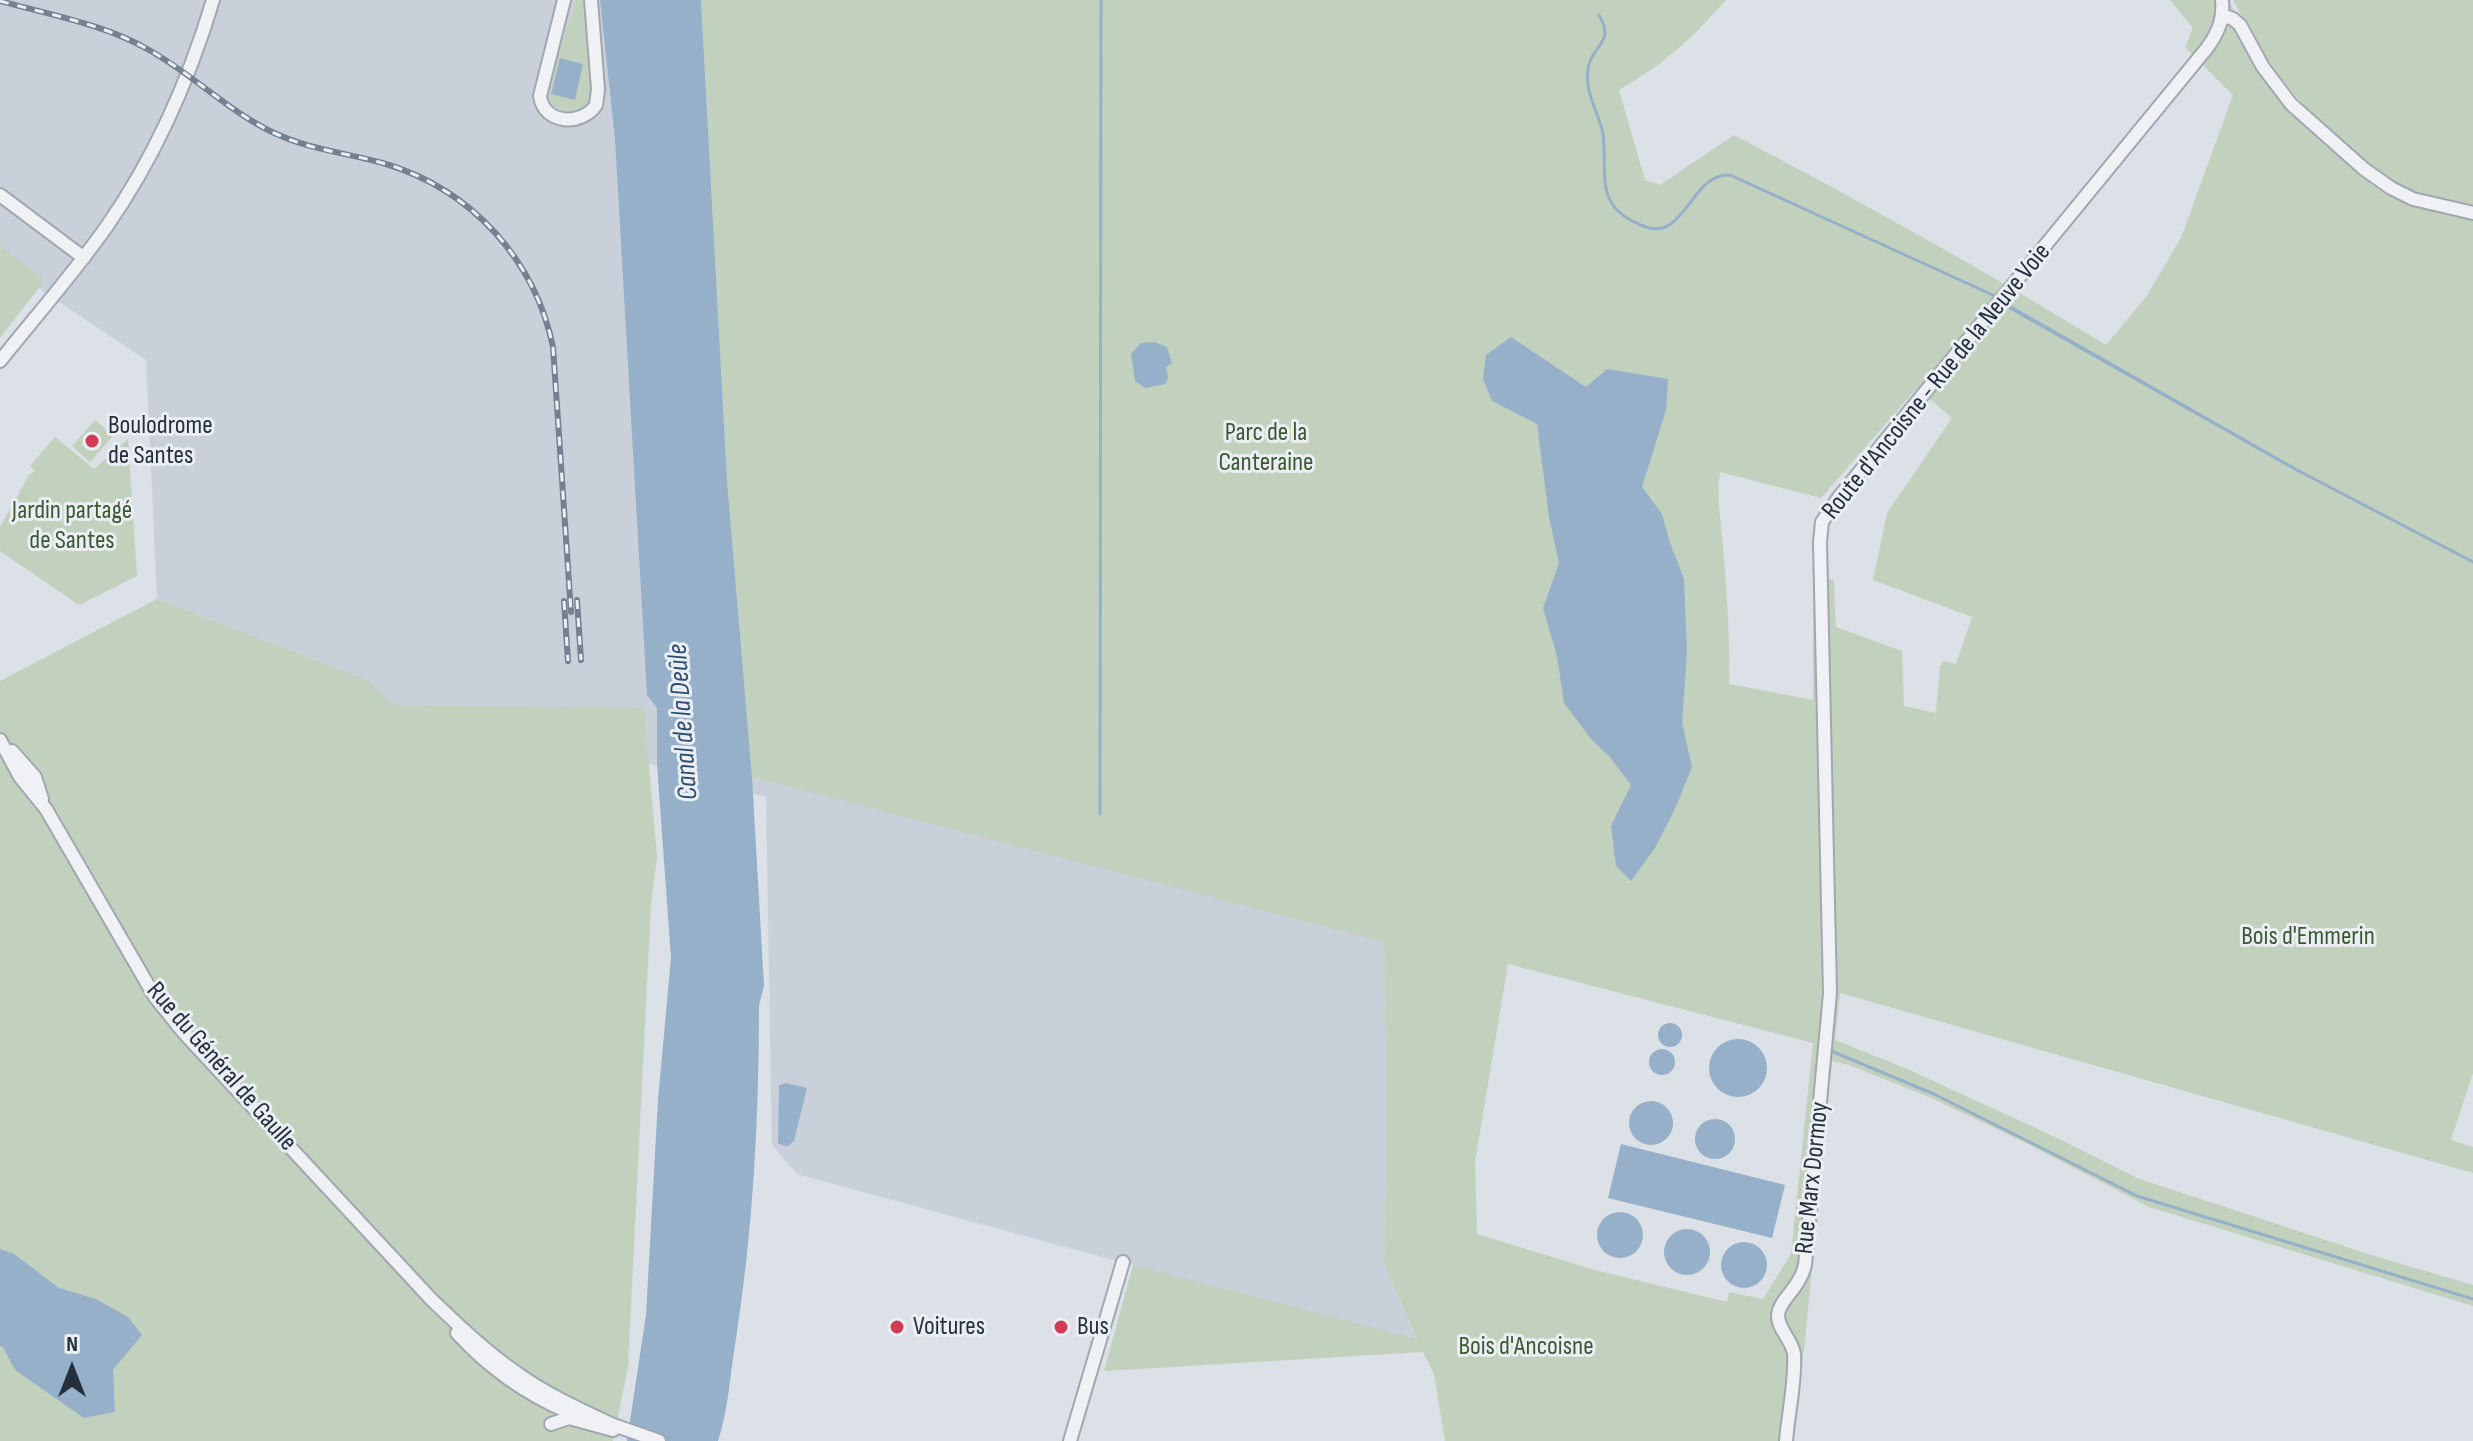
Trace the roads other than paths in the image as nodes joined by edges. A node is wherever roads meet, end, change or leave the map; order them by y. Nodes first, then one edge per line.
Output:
1 (213, 0) edge
2 (564, 0) edge
3 (591, 0) edge
4 (2222, 0) edge
5 (2222, 15) junction
6 (0, 195) edge
7 (2473, 213) edge
8 (84, 258) junction
9 (0, 361) edge
10 (0, 740) edge
11 (1825, 1047) joint
12 (1123, 1262) dead end
13 (551, 1424) dead end
14 (610, 1426) junction
15 (642, 1441) edge
16 (659, 1441) edge
17 (1070, 1441) edge
18 (1786, 1441) edge

1 - 8 street
2 - 3 street
4 - 5 street
5 - 7 street
5 - 11 street, Route d'Ancoisne - Rue de la Neuve Voie
6 - 8 street
8 - 9 street
10 - 14 street, Rue du Général de Gaulle
11 - 18 street, Rue Marx Dormoy
12 - 17 street
13 - 14 street
14 - 15 street
14 - 16 street

